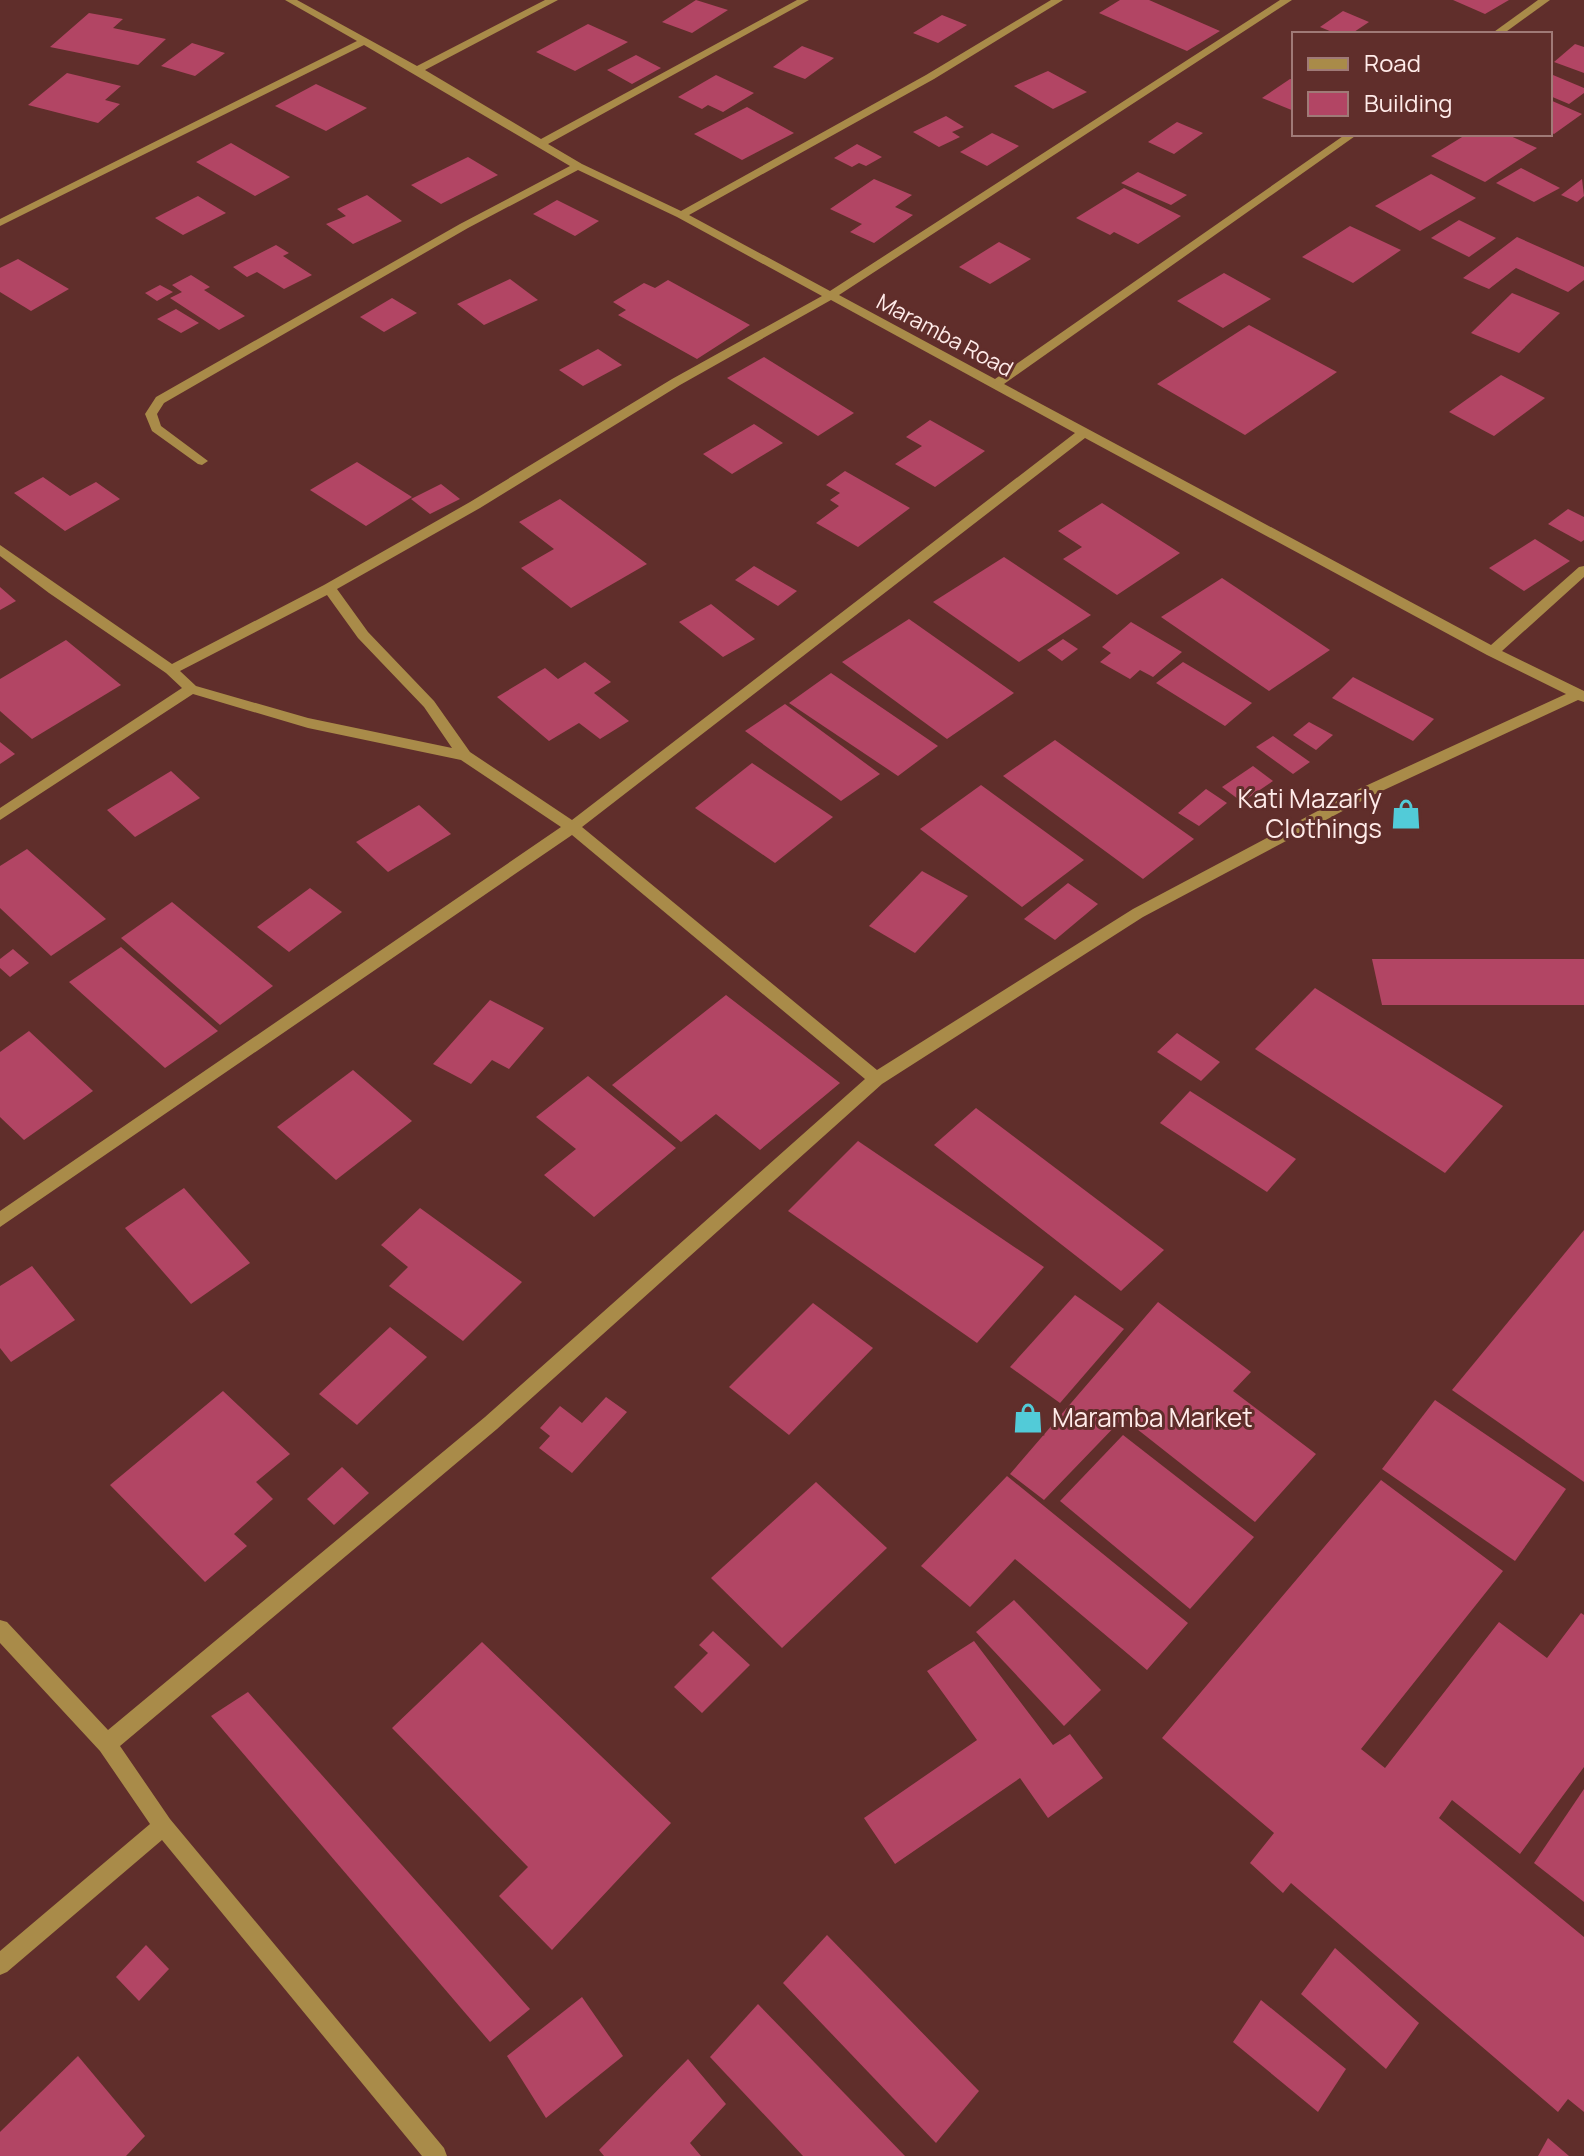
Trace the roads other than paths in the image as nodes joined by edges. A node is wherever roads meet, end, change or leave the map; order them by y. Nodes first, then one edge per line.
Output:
1 (290, 0) edge
2 (553, 0) edge
3 (804, 0) edge
4 (1058, 0) edge
5 (1287, 0) edge
6 (1545, 0) edge
7 (309, 3) edge
8 (1499, 32) edge
9 (365, 41) junction
10 (417, 70) junction
11 (1350, 136) edge
12 (542, 143) junction
13 (578, 166) junction
14 (681, 215) junction
15 (0, 223) edge
16 (830, 296) junction
17 (995, 385) junction
18 (1084, 432) junction
19 (202, 461) dead end
20 (0, 549) edge
21 (1584, 570) edge
22 (329, 588) junction
23 (1492, 652) junction
24 (171, 670) junction
25 (191, 689) junction
26 (1581, 696) edge
27 (465, 756) junction
28 (0, 815) edge
29 (572, 827) junction
30 (876, 1079) junction
31 (0, 1220) edge
32 (0, 1629) edge
33 (107, 1744) junction
34 (163, 1826) junction
35 (0, 1965) edge
36 (436, 2156) edge

1 - 7 street, Maramba Road
2 - 10 street
3 - 12 street
4 - 14 street
5 - 16 street
6 - 8 street
7 - 9 street, Maramba Road
9 - 10 street, Maramba Road
9 - 15 street
10 - 12 street, Maramba Road
11 - 17 street
12 - 13 street, Maramba Road
13 - 14 street, Maramba Road
13 - 19 street
14 - 16 street, Maramba Road
16 - 17 street, Maramba Road
16 - 22 street
17 - 18 street, Maramba Road
18 - 23 street, Maramba Road
18 - 29 street
20 - 24 street
21 - 23 street
22 - 24 street
22 - 27 street
23 - 26 street, Maramba Road
24 - 25 street
25 - 27 street
25 - 28 street
26 - 30 street
27 - 29 street
29 - 30 street
29 - 31 street
30 - 33 street
32 - 33 street
33 - 34 street
34 - 35 street
34 - 36 street

